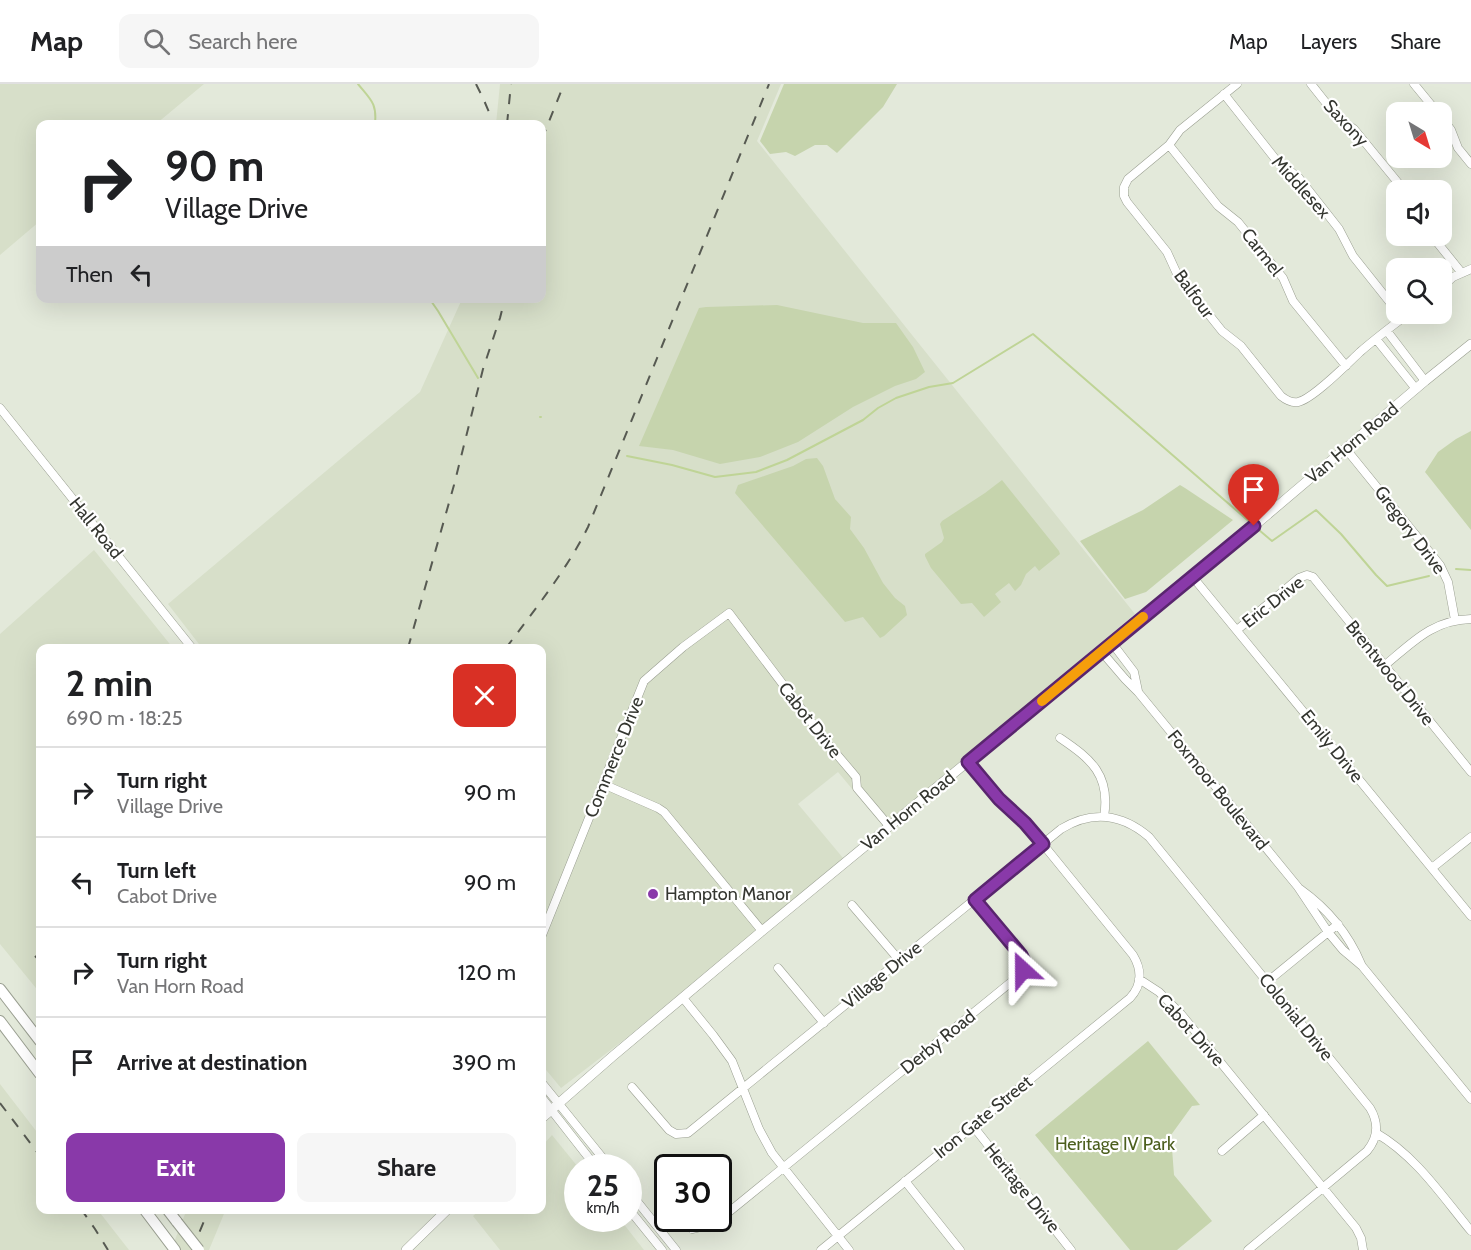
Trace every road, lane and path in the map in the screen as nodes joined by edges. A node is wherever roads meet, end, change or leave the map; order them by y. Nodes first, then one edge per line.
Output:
1 (1237, 84) edge
2 (1311, 84) edge
3 (1414, 84) edge
4 (1224, 94) junction
5 (1429, 102) edge
6 (1452, 132) edge
7 (1169, 145) junction
8 (1471, 165) edge
9 (1396, 180) edge
10 (1440, 246) edge
11 (1471, 268) edge
12 (1461, 272) junction
13 (1452, 278) edge
14 (1386, 295) edge
15 (1393, 324) edge
16 (1387, 331) junction
17 (1376, 339) junction
18 (1471, 344) edge
19 (1346, 366) junction
20 (1425, 381) junction
21 (1416, 389) junction
22 (0, 408) edge
23 (1347, 448) junction
24 (1309, 575) joint
25 (1192, 576) junction
26 (729, 613) joint
27 (1471, 619) edge
28 (1455, 620) junction
29 (1237, 630) junction
30 (1112, 643) junction
31 (189, 644) edge
32 (1101, 651) junction
33 (1384, 666) junction
34 (1138, 692) junction
35 (1060, 738) dead end
36 (968, 762) junction
37 (1471, 772) edge
38 (603, 784) junction
39 (1104, 817) junction
40 (889, 826) junction
41 (1471, 837) edge
42 (1043, 844) junction
43 (1432, 868) junction
44 (1298, 887) junction
45 (975, 900) junction
46 (852, 905) dead end
47 (1471, 916) edge
48 (1338, 924) junction
49 (546, 925) edge
50 (762, 931) junction
51 (1328, 932) junction
52 (900, 960) junction
53 (1362, 966) junction
54 (778, 968) dead end
55 (1139, 979) junction
56 (1267, 982) junction
57 (0, 990) edge
58 (683, 998) junction
59 (0, 1022) edge
60 (824, 1023) junction
61 (36, 1036) edge
62 (36, 1069) edge
63 (632, 1087) dead end
64 (546, 1088) edge
65 (744, 1088) junction
66 (1471, 1099) edge
67 (558, 1102) junction
68 (546, 1104) edge
69 (550, 1110) junction
70 (546, 1114) edge
71 (1264, 1115) junction
72 (973, 1126) junction
73 (1376, 1133) junction
74 (1222, 1151) dead end
75 (586, 1154) edge
76 (600, 1154) edge
77 (784, 1168) junction
78 (905, 1181) junction
79 (1323, 1188) junction
80 (642, 1208) edge
81 (732, 1210) edge
82 (148, 1214) edge
83 (171, 1214) edge
84 (443, 1214) edge
85 (642, 1225) edge
86 (1471, 1231) edge
87 (838, 1236) junction
88 (172, 1246) edge
89 (198, 1250) edge
90 (406, 1250) edge
91 (662, 1250) edge
92 (676, 1250) edge
93 (821, 1250) edge
94 (849, 1250) edge
95 (960, 1250) edge
96 (1071, 1250) edge
97 (1248, 1250) edge
98 (1363, 1250) edge

1 - 4 street, Balfour
2 - 9 street, Saxony
3 - 5 street
4 - 7 street, Balfour
4 - 14 street, Middlesex
6 - 8 street
7 - 19 street, Carmel
7 - 19 street, Balfour
10 - 12 street
11 - 12 street
12 - 13 street
15 - 16 street, Balfour
16 - 17 street, Balfour
16 - 20 street
17 - 19 street, Balfour
17 - 21 street
18 - 20 main road, Van Horn Road
20 - 21 main road, Van Horn Road
21 - 23 main road, Van Horn Road
22 - 31 street, Hall Road
23 - 25 main road, Van Horn Road
23 - 28 street, Gregory Drive
24 - 29 street, Eric Drive
24 - 33 street, Brentwood Drive
25 - 29 street, Emily Drive
25 - 30 main road, Van Horn Road
26 - 38 street, Commerce Drive
26 - 40 street, Cabot Drive
27 - 28 street
28 - 33 street
29 - 43 street, Emily Drive
30 - 32 main road, Van Horn Road
30 - 34 street, Foxmoor Boulevard
32 - 34 street, Foxmoor Boulevard
32 - 36 main road, Van Horn Road
33 - 37 street, Brentwood Drive
34 - 44 street, Foxmoor Boulevard
35 - 39 street
36 - 40 main road, Van Horn Road
36 - 42 street
38 - 49 street, Commerce Drive
38 - 50 street
39 - 42 street, Village Drive
39 - 56 street, Colonial Drive
40 - 50 main road, Van Horn Road
41 - 43 street
42 - 45 street, Village Drive
42 - 55 street
43 - 47 street, Emily Drive
44 - 48 street, Foxmoor Boulevard
44 - 51 street, Foxmoor Boulevard
45 - 52 street, Village Drive
45 - 77 street, Derby Road
46 - 52 street
48 - 51 street
48 - 53 street, Foxmoor Boulevard
50 - 58 main road, Van Horn Road
51 - 53 street, Foxmoor Boulevard
51 - 56 street
52 - 60 street, Village Drive
53 - 66 street, Foxmoor Boulevard
54 - 60 street
55 - 71 street, Cabot Drive
55 - 72 street, Iron Gate Street
56 - 73 street, Colonial Drive
57 - 61 highway
58 - 65 street
58 - 67 main road, Van Horn Road
59 - 62 highway
60 - 65 street, Village Drive
63 - 65 street, Village Drive
64 - 67 street
65 - 77 street
67 - 69 main road, Van Horn Road
67 - 76 street
68 - 69 street
69 - 70 main road, Van Horn Road
69 - 75 street
71 - 74 street
71 - 79 street, Cabot Drive
72 - 78 street, Iron Gate Street
72 - 96 street, Heritage Drive
73 - 79 street
73 - 86 street
77 - 81 street
77 - 87 street
78 - 87 street, Iron Gate Street
78 - 95 street
79 - 97 street
79 - 98 street, Cabot Drive
80 - 92 street
82 - 88 highway
83 - 89 highway, bridge
84 - 90 main road
85 - 91 street
87 - 93 street, Iron Gate Street
87 - 94 street

